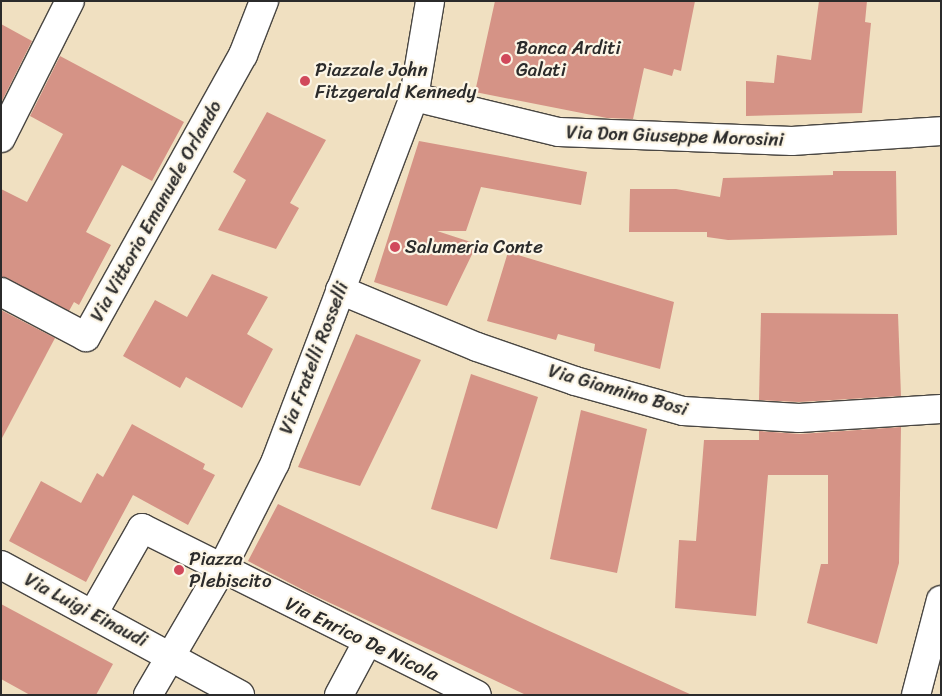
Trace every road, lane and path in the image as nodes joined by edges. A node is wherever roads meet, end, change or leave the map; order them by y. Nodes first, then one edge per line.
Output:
1 (70, 1) edge
2 (264, 1) edge
3 (430, 1) edge
4 (414, 96) junction
5 (941, 131) edge
6 (3, 132) edge
7 (340, 290) junction
8 (1, 292) edge
9 (941, 409) edge
10 (1, 565) edge
11 (221, 570) junction
12 (941, 600) edge
13 (93, 614) junction
14 (368, 642) junction
15 (170, 656) junction
16 (148, 695) edge
17 (240, 695) edge
18 (339, 695) edge
19 (477, 695) edge
20 (916, 695) edge

1 - 6 street
2 - 8 street, Via Vittorio Emanuele Orlando
3 - 4 street, Via Fratelli Rosselli
4 - 5 street, Via Don Giuseppe Morosini
4 - 7 street, Via Fratelli Rosselli
7 - 9 street, Via Giannino Bosi
7 - 11 street, Via Fratelli Rosselli
10 - 13 street, Via Luigi Einaudi
11 - 13 street
11 - 14 street, Via Enrico De Nicola
11 - 15 street, Via Fratelli Rosselli
12 - 20 street
13 - 15 street, Via Luigi Einaudi
14 - 18 street
14 - 19 street, Via Enrico De Nicola
15 - 16 street, Via Fratelli Rosselli
15 - 17 street

